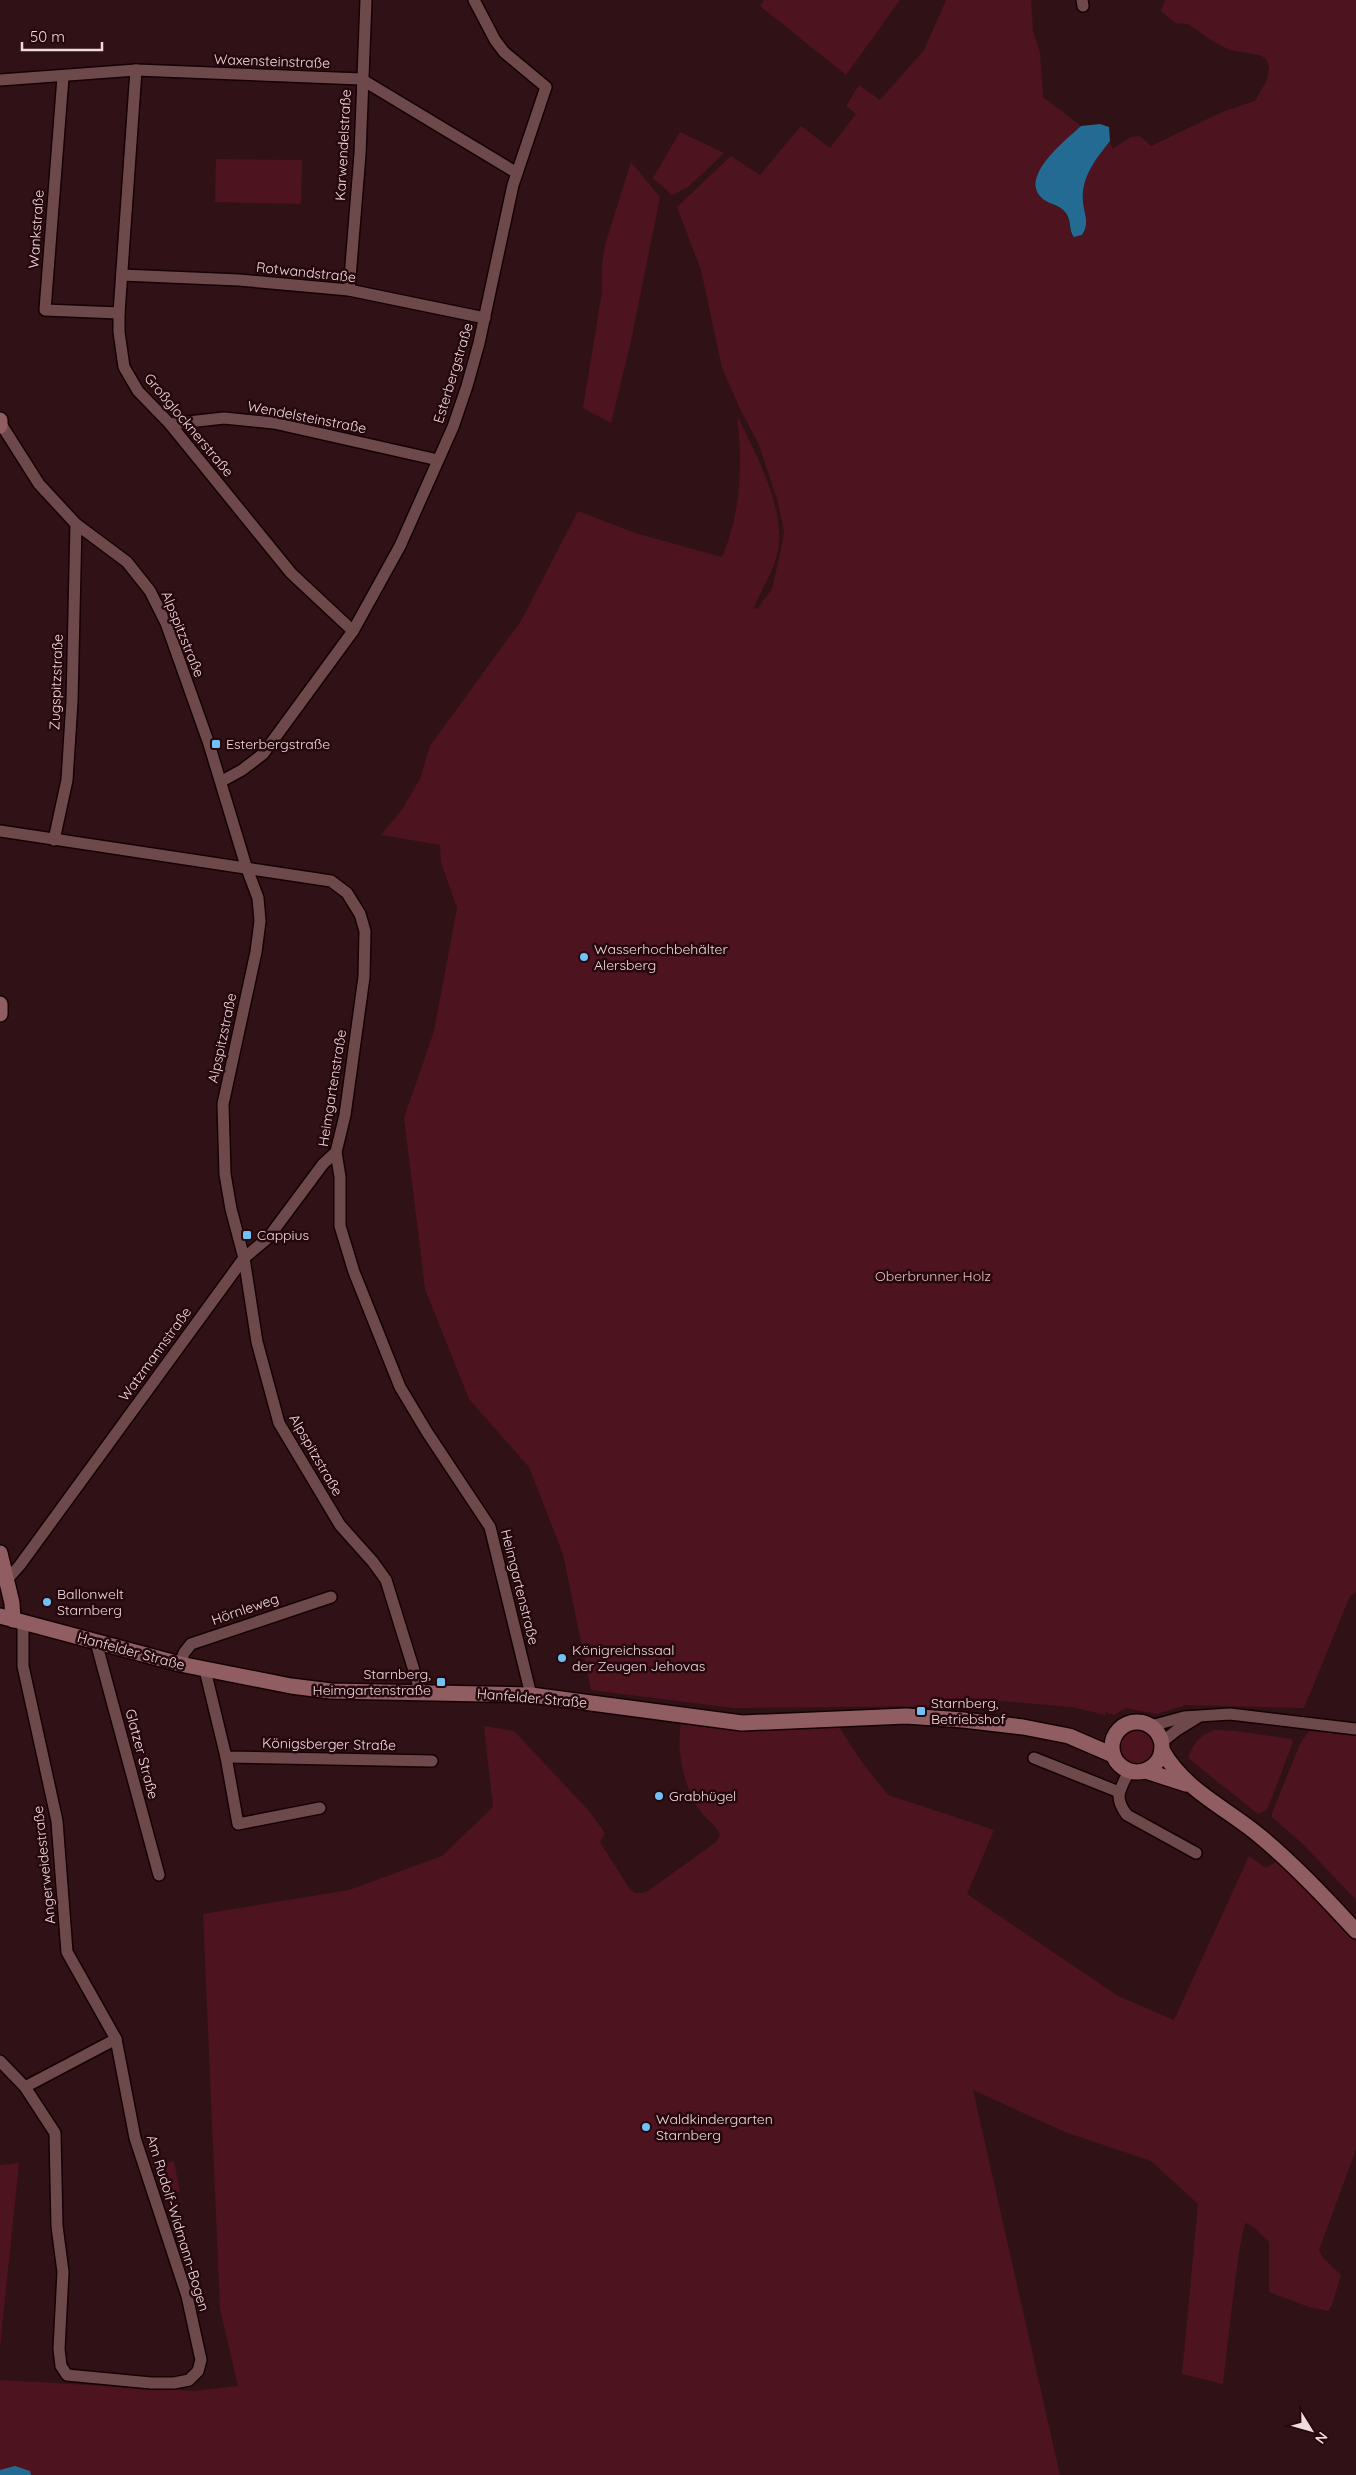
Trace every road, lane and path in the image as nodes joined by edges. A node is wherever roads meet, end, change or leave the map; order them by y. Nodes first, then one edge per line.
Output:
1 (366, 0) edge
2 (474, 0) edge
3 (136, 70) junction
4 (63, 77) junction
5 (361, 79) junction
6 (0, 80) edge
7 (517, 173) junction
8 (122, 276) junction
9 (349, 290) junction
10 (119, 313) junction
11 (485, 318) junction
12 (0, 424) edge
13 (170, 424) junction
14 (438, 460) junction
15 (76, 524) junction
16 (353, 631) junction
17 (222, 781) junction
18 (0, 831) edge
19 (54, 840) junction
20 (246, 866) junction
21 (0, 1004) edge
22 (0, 1014) edge
23 (336, 1152) junction
24 (244, 1258) junction
25 (0, 1553) edge
26 (3, 1586) edge
27 (331, 1597) dead end
28 (12, 1620) edge
29 (96, 1642) junction
30 (180, 1664) junction
31 (205, 1670) junction
32 (421, 1693) junction
33 (531, 1695) junction
34 (1199, 1717) junction
35 (1151, 1726) junction
36 (1356, 1728) edge
37 (1116, 1733) junction
38 (1069, 1736) junction
39 (1162, 1746) junction
40 (1113, 1755) junction
41 (226, 1757) junction
42 (1034, 1758) dead end
43 (432, 1761) dead end
44 (1129, 1771) junction
45 (1146, 1771) junction
46 (1189, 1786) junction
47 (1119, 1792) junction
48 (320, 1808) dead end
49 (1196, 1852) dead end
50 (159, 1875) dead end
51 (1356, 1931) edge
52 (116, 2039) junction
53 (0, 2061) edge
54 (119, 2064) joint
55 (25, 2087) junction

1 - 5 street, Karwendelstraße
2 - 7 street, Esterbergstraße
3 - 4 street, Waxensteinstraße
3 - 5 street, Waxensteinstraße
3 - 8 street, Großglocknerstraße
4 - 6 street, Waxensteinstraße
4 - 10 street, Wankstraße
5 - 7 street, Waxensteinstraße
5 - 9 street, Karwendelstraße
7 - 11 street, Esterbergstraße
8 - 9 street, Rotwandstraße
8 - 10 street, Großglocknerstraße
9 - 11 street, Rotwandstraße
10 - 13 street, Großglocknerstraße
11 - 14 street, Esterbergstraße
12 - 15 street, Alpspitzstraße
13 - 14 street, Wendelsteinstraße
13 - 16 street, Großglocknerstraße
14 - 16 street, Esterbergstraße
15 - 17 street, Alpspitzstraße
15 - 19 street, Zugspitzstraße
16 - 17 street, Esterbergstraße
17 - 20 street, Alpspitzstraße
18 - 19 street, Heimgartenstraße
19 - 20 street, Heimgartenstraße
20 - 23 street, Heimgartenstraße
20 - 24 street, Alpspitzstraße
21 - 22 street
23 - 24 street, Watzmannstraße
23 - 33 street, Heimgartenstraße
24 - 26 street, Watzmannstraße
24 - 32 street, Alpspitzstraße
25 - 26 street
26 - 28 street
27 - 30 street, Hörnleweg
28 - 29 street, Hanfelder Straße
28 - 52 street, Angerweidestraße
29 - 30 street, Hanfelder Straße
29 - 50 street, Glatzer Straße
30 - 31 street, Hanfelder Straße
31 - 32 street, Hanfelder Straße
31 - 41 street
32 - 33 street, Hanfelder Straße
33 - 38 street, Hanfelder Straße
34 - 35 street
34 - 36 street
34 - 39 street
35 - 37 street
35 - 39 street
37 - 38 street, Hanfelder Straße
37 - 40 street
38 - 40 street, Hanfelder Straße
39 - 45 street
39 - 46 street
40 - 44 street
41 - 43 street, Königsberger Straße
41 - 48 street
42 - 47 street
44 - 45 street
44 - 47 street
45 - 46 street
46 - 51 street
47 - 49 street
52 - 54 street, Angerweidestraße
52 - 55 street
53 - 55 street
54 - 55 street, Am Rudolf-Widmann-Bogen

